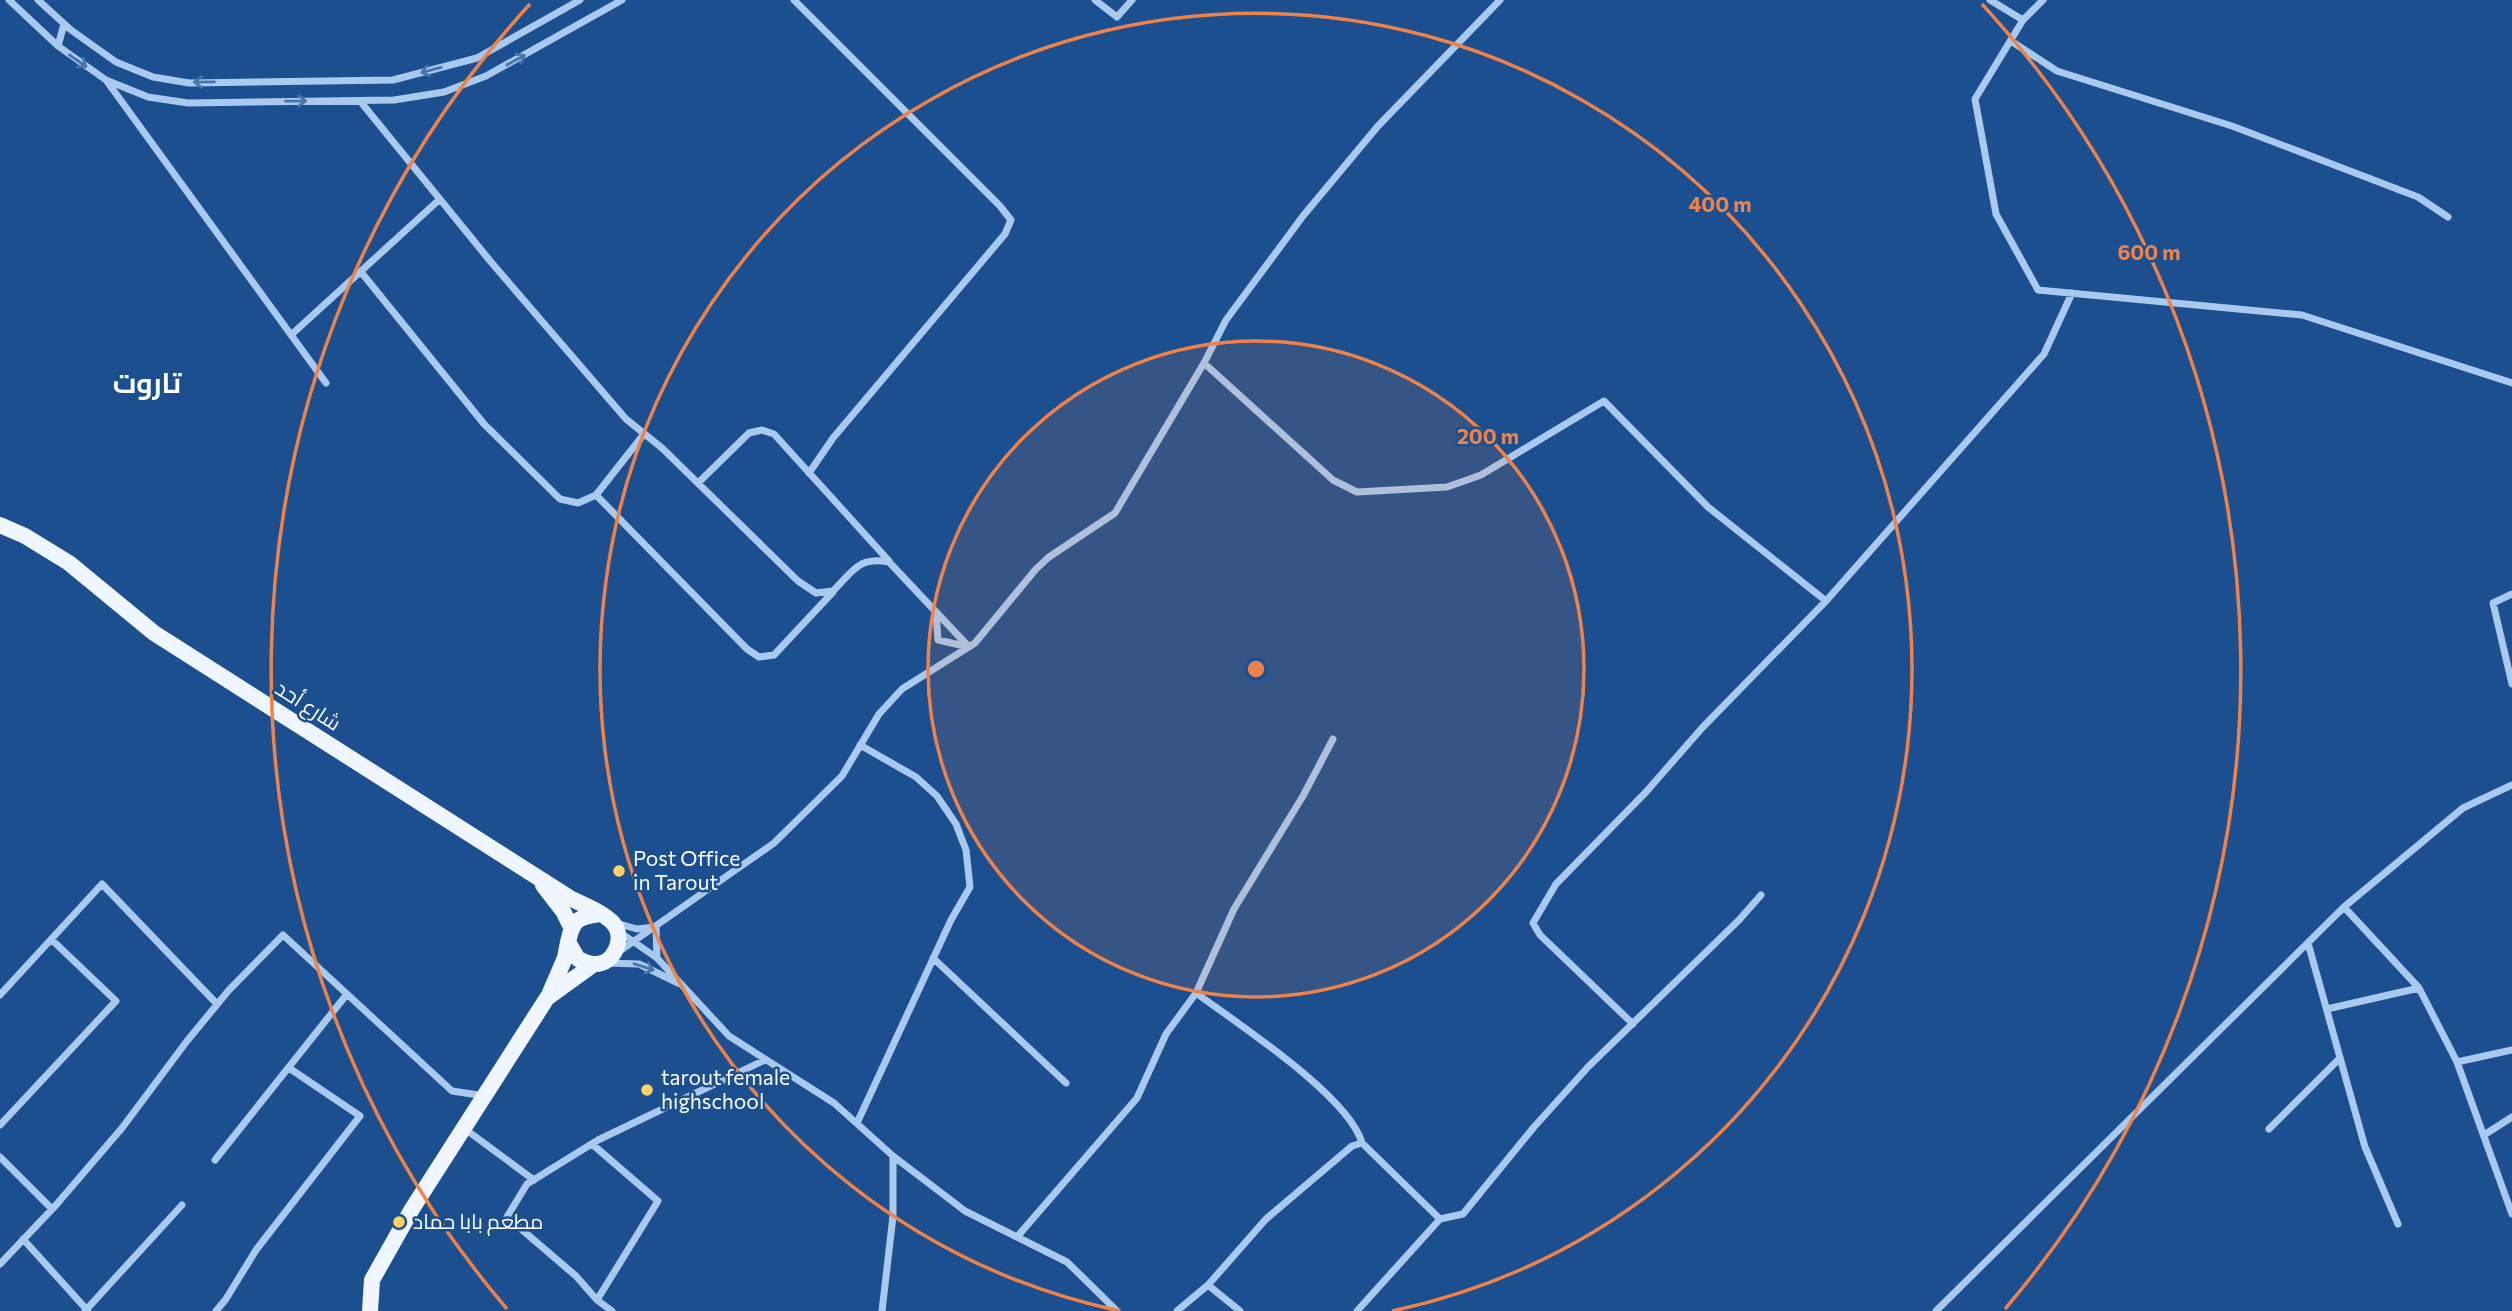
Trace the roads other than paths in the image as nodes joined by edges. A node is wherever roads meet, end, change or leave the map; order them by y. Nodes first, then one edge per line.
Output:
1 (9, 0) edge
2 (38, 0) edge
3 (580, 0) edge
4 (622, 0) edge
5 (794, 0) edge
6 (1096, 0) edge
7 (1132, 0) edge
8 (1500, 0) edge
9 (1990, 0) edge
10 (2043, 0) edge
11 (2023, 20) junction
12 (64, 24) junction
13 (2011, 41) junction
14 (58, 46) junction
15 (106, 80) junction
16 (360, 100) junction
17 (440, 200) junction
18 (2448, 217) dead end
19 (361, 272) junction
20 (2072, 293) junction
21 (291, 335) junction
22 (1204, 363) junction
23 (326, 383) dead end
24 (2512, 383) edge
25 (644, 434) junction
26 (809, 473) junction
27 (698, 483) junction
28 (595, 491) junction
29 (0, 525) edge
30 (889, 562) junction
31 (833, 591) junction
32 (2512, 594) edge
33 (1825, 601) junction
34 (936, 612) junction
35 (969, 647) junction
36 (2512, 684) edge
37 (1334, 739) dead end
38 (860, 745) junction
39 (2512, 785) edge
40 (535, 875) junction
41 (1762, 895) dead end
42 (2344, 907) junction
43 (610, 923) junction
44 (656, 927) junction
45 (570, 934) junction
46 (52, 940) junction
47 (636, 941) junction
48 (2308, 943) junction
49 (657, 958) junction
50 (933, 958) junction
51 (603, 961) junction
52 (681, 985) junction
53 (2419, 988) junction
54 (1196, 993) junction
55 (347, 994) junction
56 (0, 995) edge
57 (547, 998) junction
58 (218, 1004) junction
59 (2327, 1009) junction
60 (1633, 1024) junction
61 (2512, 1050) edge
62 (2340, 1058) junction
63 (765, 1060) junction
64 (2457, 1062) junction
65 (289, 1068) junction
66 (1066, 1083) dead end
67 (486, 1096) junction
68 (2512, 1117) edge
69 (857, 1123) junction
70 (0, 1125) edge
71 (465, 1129) junction
72 (2269, 1129) dead end
73 (2484, 1135) junction
74 (1362, 1143) junction
75 (592, 1144) junction
76 (893, 1156) junction
77 (0, 1157) edge
78 (215, 1160) dead end
79 (534, 1180) junction
80 (182, 1205) dead end
81 (52, 1209) junction
82 (2512, 1214) edge
83 (1440, 1219) junction
84 (2399, 1224) dead end
85 (1017, 1237) junction
86 (23, 1240) junction
87 (0, 1264) edge
88 (1208, 1285) junction
89 (597, 1300) junction
90 (86, 1310) edge
91 (216, 1311) edge
92 (369, 1311) edge
93 (612, 1311) edge
94 (882, 1311) edge
95 (1117, 1311) edge
96 (1177, 1311) edge
97 (1240, 1311) edge
98 (1357, 1311) edge
99 (1936, 1311) edge

1 - 14 street
2 - 12 street
3 -> 12 street
16 -> 4 street
5 - 26 street
6 - 7 street
8 - 22 street
9 - 11 street
10 - 11 street
11 - 13 street
12 - 14 street
13 - 18 street
13 - 20 street
14 -> 15 street
15 -> 16 street
15 - 21 street
16 - 17 street
17 - 19 street
17 - 25 street
19 - 21 street
19 - 28 street
20 - 24 street
20 - 33 street
21 - 23 street
22 - 33 street
22 - 35 street
25 - 27 street
25 - 28 street
26 - 27 street
26 - 30 street
27 - 31 street
28 - 31 street
29 - 40 main road, شارع أحد
30 - 31 street
30 - 34 street
32 - 36 street
33 - 60 street
34 - 35 street
34 - 35 street
35 - 38 street
37 - 54 street
38 - 44 street
38 - 50 street
39 - 42 street
40 - 43 main road, شارع أحد
40 - 45 main road
41 - 60 street
42 - 48 street
42 - 53 street
43 - 44 street
43 - 45 main road
43 - 47 street
43 - 51 main road
44 - 47 street
44 - 49 street
45 - 51 main road
45 - 57 main road
46 - 56 street
46 - 58 street
46 - 70 street
47 - 49 street
47 - 51 street
48 - 59 street
48 - 99 street
49 - 52 street
50 - 66 street
50 - 69 street
51 -> 52 street
51 - 57 main road
52 - 63 street
53 - 59 street
53 - 64 street
54 - 74 street
54 - 85 street
55 - 58 street
55 - 65 street
55 - 67 street
57 - 67 main road
58 - 81 street
59 - 62 street
60 - 83 street
61 - 64 street
62 - 72 street
62 - 84 street
63 - 69 street
63 - 75 street
64 - 73 street
65 - 78 street
65 - 91 street
67 - 71 main road
68 - 73 street
69 - 76 street
71 - 79 street
71 - 92 main road
73 - 82 street
74 - 83 street
74 - 88 street
75 - 79 street
75 - 89 street
76 - 85 street
76 - 94 street
77 - 81 street
79 - 89 street
80 - 90 street
81 - 86 street
83 - 98 street
85 - 95 street
86 - 87 street
86 - 90 street
88 - 96 street
88 - 97 street
89 - 93 street

